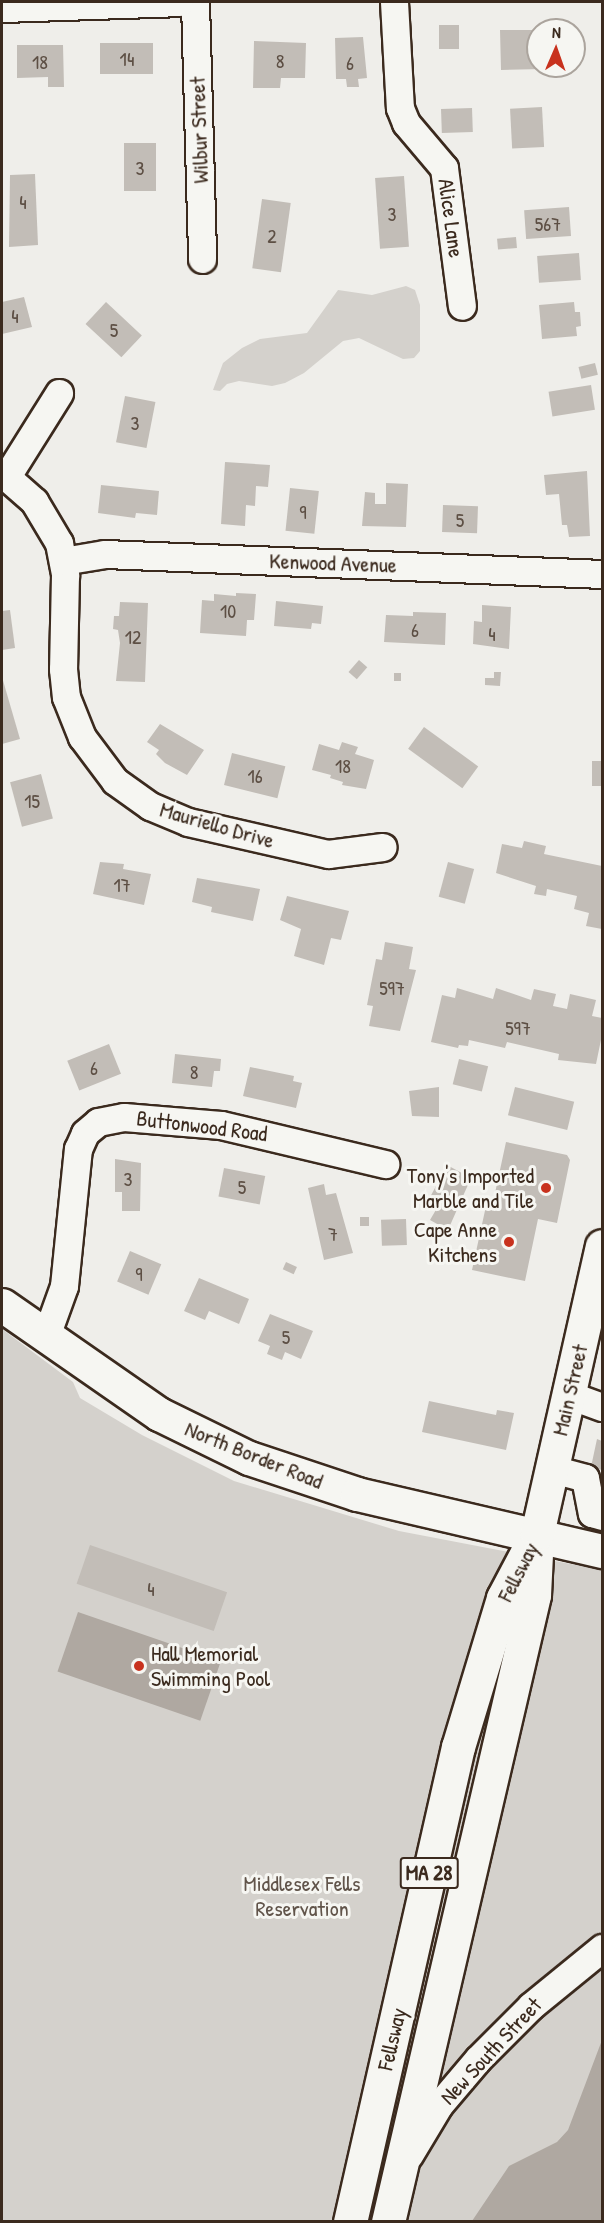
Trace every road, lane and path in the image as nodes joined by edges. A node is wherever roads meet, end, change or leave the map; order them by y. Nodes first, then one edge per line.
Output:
1 (179, 2) edge
2 (195, 2) edge
3 (394, 2) edge
4 (2, 8) edge
5 (202, 260) dead end
6 (462, 306) dead end
7 (59, 393) dead end
8 (4, 474) edge
9 (63, 561) junction
10 (603, 574) edge
11 (383, 847) dead end
12 (385, 1164) dead end
13 (603, 1246) edge
14 (2, 1305) edge
15 (46, 1336) junction
16 (568, 1395) junction
17 (603, 1407) edge
18 (552, 1469) junction
19 (603, 1516) edge
20 (537, 1534) junction
21 (603, 1551) edge
22 (603, 1948) edge
23 (399, 2172) junction
24 (350, 2222) edge
25 (388, 2222) edge

1 - 4 street
2 - 5 street, Wilbur Street
3 - 6 street, Alice Lane
7 - 8 street
8 - 9 street, Mauriello Drive
9 - 10 street, Kenwood Avenue
9 - 11 street, Mauriello Drive
12 - 15 street, Buttonwood Road
13 - 16 main road, Main Street / MA 28
14 - 15 main road, North Border Road
15 - 20 main road, North Border Road
16 - 17 street
16 - 18 main road, Main Street / MA 28
18 - 19 street
18 - 20 main road, Main Street / MA 28
20 - 21 main road, North Border Road
20 - 23 main road, Fellsway / MA 28
20 - 24 main road, Fellsway / MA 28
22 - 23 street, New South Street
23 - 25 main road, Fellsway / MA 28

